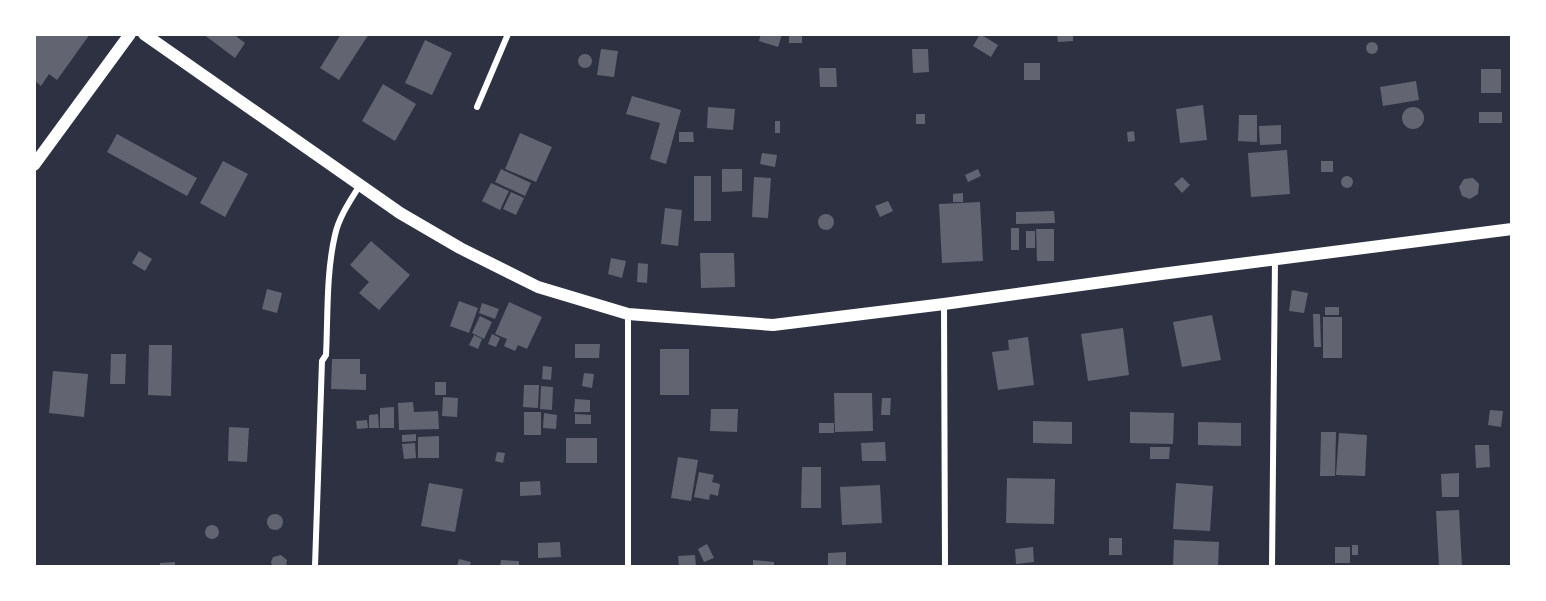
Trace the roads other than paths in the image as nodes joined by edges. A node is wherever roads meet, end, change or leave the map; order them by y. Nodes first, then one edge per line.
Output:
1 (130, 34) edge
2 (144, 34) edge
3 (508, 34) edge
4 (477, 108) dead end
5 (34, 165) edge
6 (360, 185) junction
7 (1512, 229) edge
8 (1275, 259) junction
9 (944, 304) junction
10 (628, 314) junction
11 (315, 567) edge
12 (628, 567) edge
13 (945, 567) edge
14 (1272, 567) edge

1 - 5 main road
2 - 6 main road
3 - 4 street
6 - 10 main road
6 - 11 street
7 - 8 main road
8 - 9 main road
8 - 14 street
9 - 10 main road
9 - 13 street
10 - 12 street

